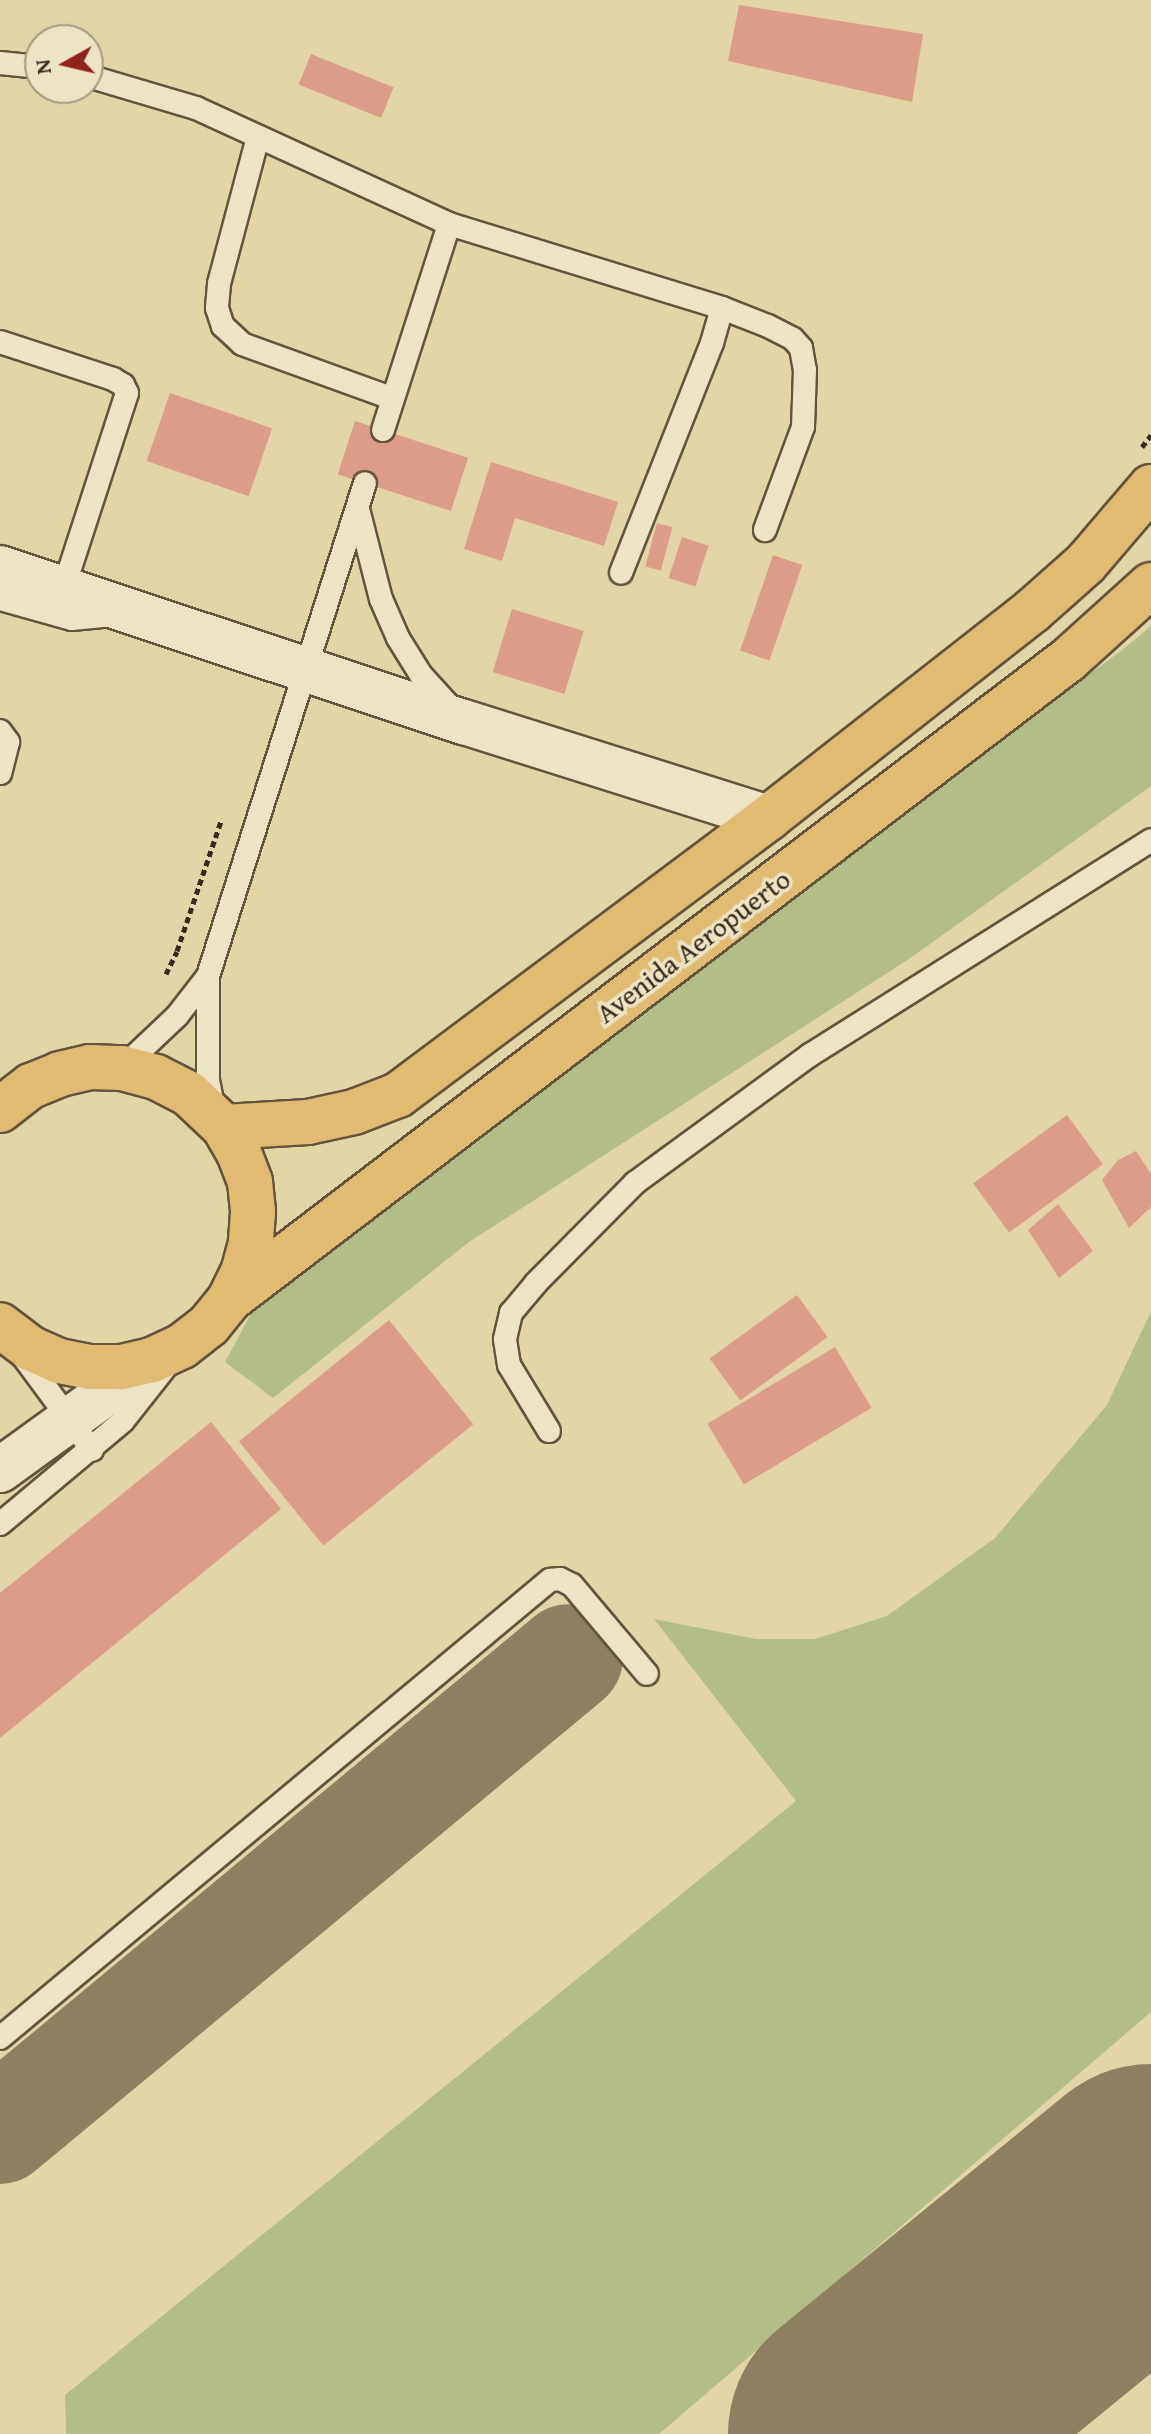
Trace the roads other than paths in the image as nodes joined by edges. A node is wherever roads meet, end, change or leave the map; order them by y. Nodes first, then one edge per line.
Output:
1 (0, 63) edge
2 (24, 65) edge
3 (104, 81) edge
4 (258, 137) junction
5 (449, 224) junction
6 (722, 308) junction
7 (0, 342) edge
8 (391, 398) junction
9 (383, 430) dead end
10 (1144, 472) edge
11 (365, 483) dead end
12 (358, 509) junction
13 (765, 530) dead end
14 (0, 568) edge
15 (621, 573) dead end
16 (1151, 585) edge
17 (63, 590) junction
18 (0, 599) edge
19 (130, 612) junction
20 (307, 668) junction
21 (464, 722) junction
22 (0, 731) edge
23 (0, 773) edge
24 (768, 818) junction
25 (1151, 840) edge
26 (208, 976) junction
27 (122, 1068) junction
28 (0, 1110) edge
29 (219, 1121) junction
30 (230, 1299) junction
31 (2, 1327) edge
32 (167, 1353) junction
33 (549, 1431) dead end
34 (81, 1437) junction
35 (0, 1470) edge
36 (0, 1524) edge
37 (647, 1674) dead end
38 (0, 2038) edge

1 - 2 lane
3 - 4 lane
4 - 5 lane
4 - 8 lane
5 - 6 lane
5 - 8 lane
6 - 13 lane
6 - 15 lane
7 - 17 lane
8 - 9 lane
10 - 24 main road, Avenida Aeropuerto
11 - 12 lane
12 - 20 lane
12 - 21 lane
14 - 17 street
16 - 30 main road, Avenida Aeropuerto
17 - 19 street
18 - 19 lane
19 - 20 street
20 - 21 street
20 - 26 lane
21 - 24 street
22 - 23 lane
24 - 29 main road, Avenida Aeropuerto
25 - 33 lane
26 - 27 lane
26 - 29 lane
27 - 28 main road
27 - 29 main road
29 - 30 main road
30 - 32 main road
31 - 32 main road
31 - 34 lane
32 - 34 street
34 - 35 street
34 - 36 lane
37 - 38 lane

